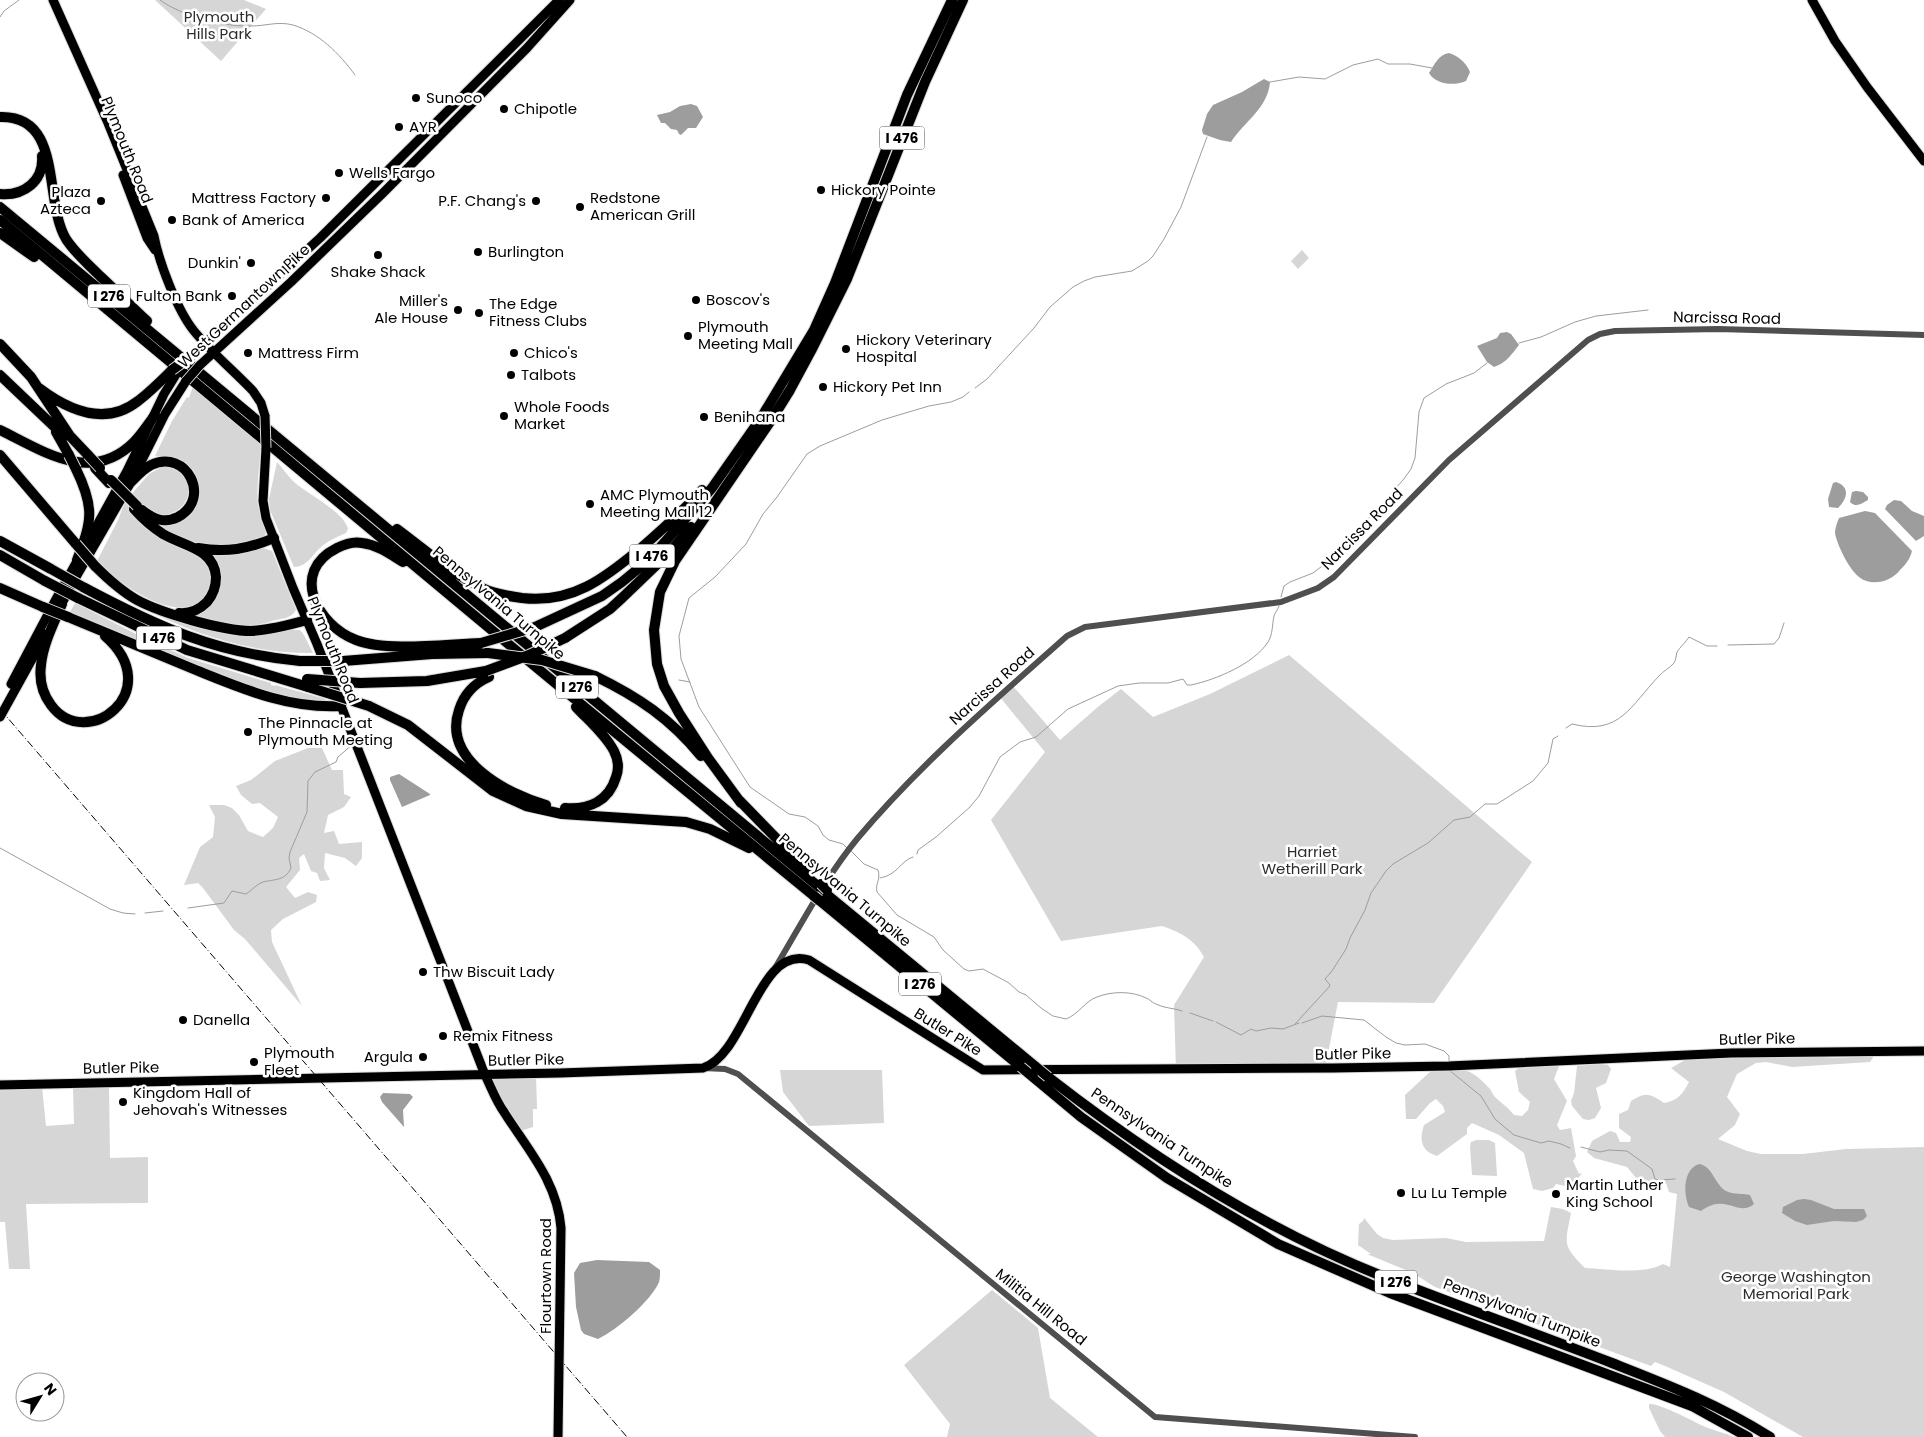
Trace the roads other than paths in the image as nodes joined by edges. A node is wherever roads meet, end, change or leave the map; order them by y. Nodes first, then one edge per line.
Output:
1 (53, 0) edge
2 (559, 0) edge
3 (570, 0) edge
4 (952, 0) edge
5 (963, 0) edge
6 (1812, 0) edge
7 (0, 116) edge
8 (0, 121) edge
9 (1924, 161) edge
10 (0, 194) edge
11 (0, 207) edge
12 (0, 220) edge
13 (0, 233) edge
14 (840, 281) junction
15 (76, 285) junction
16 (1924, 335) edge
17 (0, 344) edge
18 (205, 344) junction
19 (214, 353) junction
20 (191, 356) joint
21 (174, 372) junction
22 (0, 375) edge
23 (39, 388) junction
24 (216, 388) junction
25 (39, 412) junction
26 (155, 415) junction
27 (761, 418) junction
28 (0, 430) edge
29 (0, 455) edge
30 (86, 456) junction
31 (131, 482) junction
32 (334, 486) junction
33 (720, 493) junction
34 (135, 507) junction
35 (274, 538) junction
36 (0, 542) edge
37 (190, 546) junction
38 (0, 555) edge
39 (77, 560) junction
40 (432, 580) junction
41 (0, 588) edge
42 (62, 604) junction
43 (162, 610) junction
44 (307, 620) junction
45 (87, 625) junction
46 (481, 643) junction
47 (432, 654) junction
48 (488, 674) junction
49 (548, 677) junction
50 (308, 683) junction
51 (0, 705) edge
52 (341, 706) junction
53 (0, 717) edge
54 (741, 803) junction
55 (765, 856) junction
56 (821, 892) junction
57 (772, 973) junction
58 (1924, 1051) edge
59 (703, 1068) junction
60 (1034, 1072) junction
61 (485, 1075) junction
62 (0, 1085) edge
63 (558, 1437) edge
64 (1415, 1437) edge
65 (1748, 1437) edge
66 (1770, 1437) edge

1 - 18 main road, Plymouth Road
2 - 18 main road, West Germantown Pike
3 - 19 main road, West Germantown Pike
4 - 14 highway, I 476
5 - 14 highway, I 476
6 - 9 main road
7 - 24 highway
8 - 10 highway
11 - 24 highway, Pennsylvania Turnpike / I 276
12 - 15 highway, Pennsylvania Turnpike / I 276
13 - 15 highway
14 - 27 highway, I 476
14 - 33 highway, I 476
15 - 40 highway, Pennsylvania Turnpike / I 276
16 - 57 street, Narcissa Road
17 - 23 highway
18 - 19 main road, Plymouth Road
18 - 20 main road, West Germantown Pike
19 - 31 main road, West Germantown Pike, bridge
19 - 35 main road, Plymouth Road, bridge
20 - 21 highway, bridge
21 - 23 highway
21 - 26 main road, West Germantown Pike
22 - 25 highway
23 - 30 highway
24 - 32 highway, Pennsylvania Turnpike / I 276
25 - 30 highway
25 - 39 highway, bridge
26 - 28 highway
26 - 39 main road, West Germantown Pike
27 - 32 highway
27 - 46 highway, I 476, bridge
29 - 43 highway, bridge
30 - 34 highway, bridge
31 - 34 highway
31 - 42 main road, West Germantown Pike
32 - 56 highway, Pennsylvania Turnpike / I 276
33 - 48 highway, I 476, bridge
33 - 54 highway
34 - 37 highway
35 - 37 highway
35 - 44 main road, Plymouth Road
36 - 47 highway, I 476, bridge
37 - 43 highway
38 - 50 highway, I 476, bridge
39 - 51 main road, West Germantown Pike
40 - 46 highway
40 - 49 highway, Pennsylvania Turnpike / I 276
41 - 45 highway, bridge
42 - 45 highway
42 - 53 main road, West Germantown Pike
43 - 44 highway
44 - 52 main road, Plymouth Road
45 - 52 highway
46 - 47 highway, I 476
47 - 54 highway, bridge
48 - 49 highway
48 - 50 highway, bridge
49 - 55 highway, Pennsylvania Turnpike / I 276
50 - 55 highway, bridge
52 - 61 main road, Plymouth Road
54 - 56 highway
55 - 56 highway, Pennsylvania Turnpike / I 276
56 - 60 highway, Pennsylvania Turnpike / I 276
56 - 60 highway, Pennsylvania Turnpike / I 276, bridge
57 - 58 main road, Butler Pike
57 - 59 main road, Butler Pike
59 - 61 main road, Butler Pike
59 - 64 street, Militia Hill Road
60 - 65 highway, Pennsylvania Turnpike / I 276
60 - 66 highway, Pennsylvania Turnpike / I 276, bridge
61 - 62 main road, Butler Pike
61 - 63 main road, Flourtown Road

